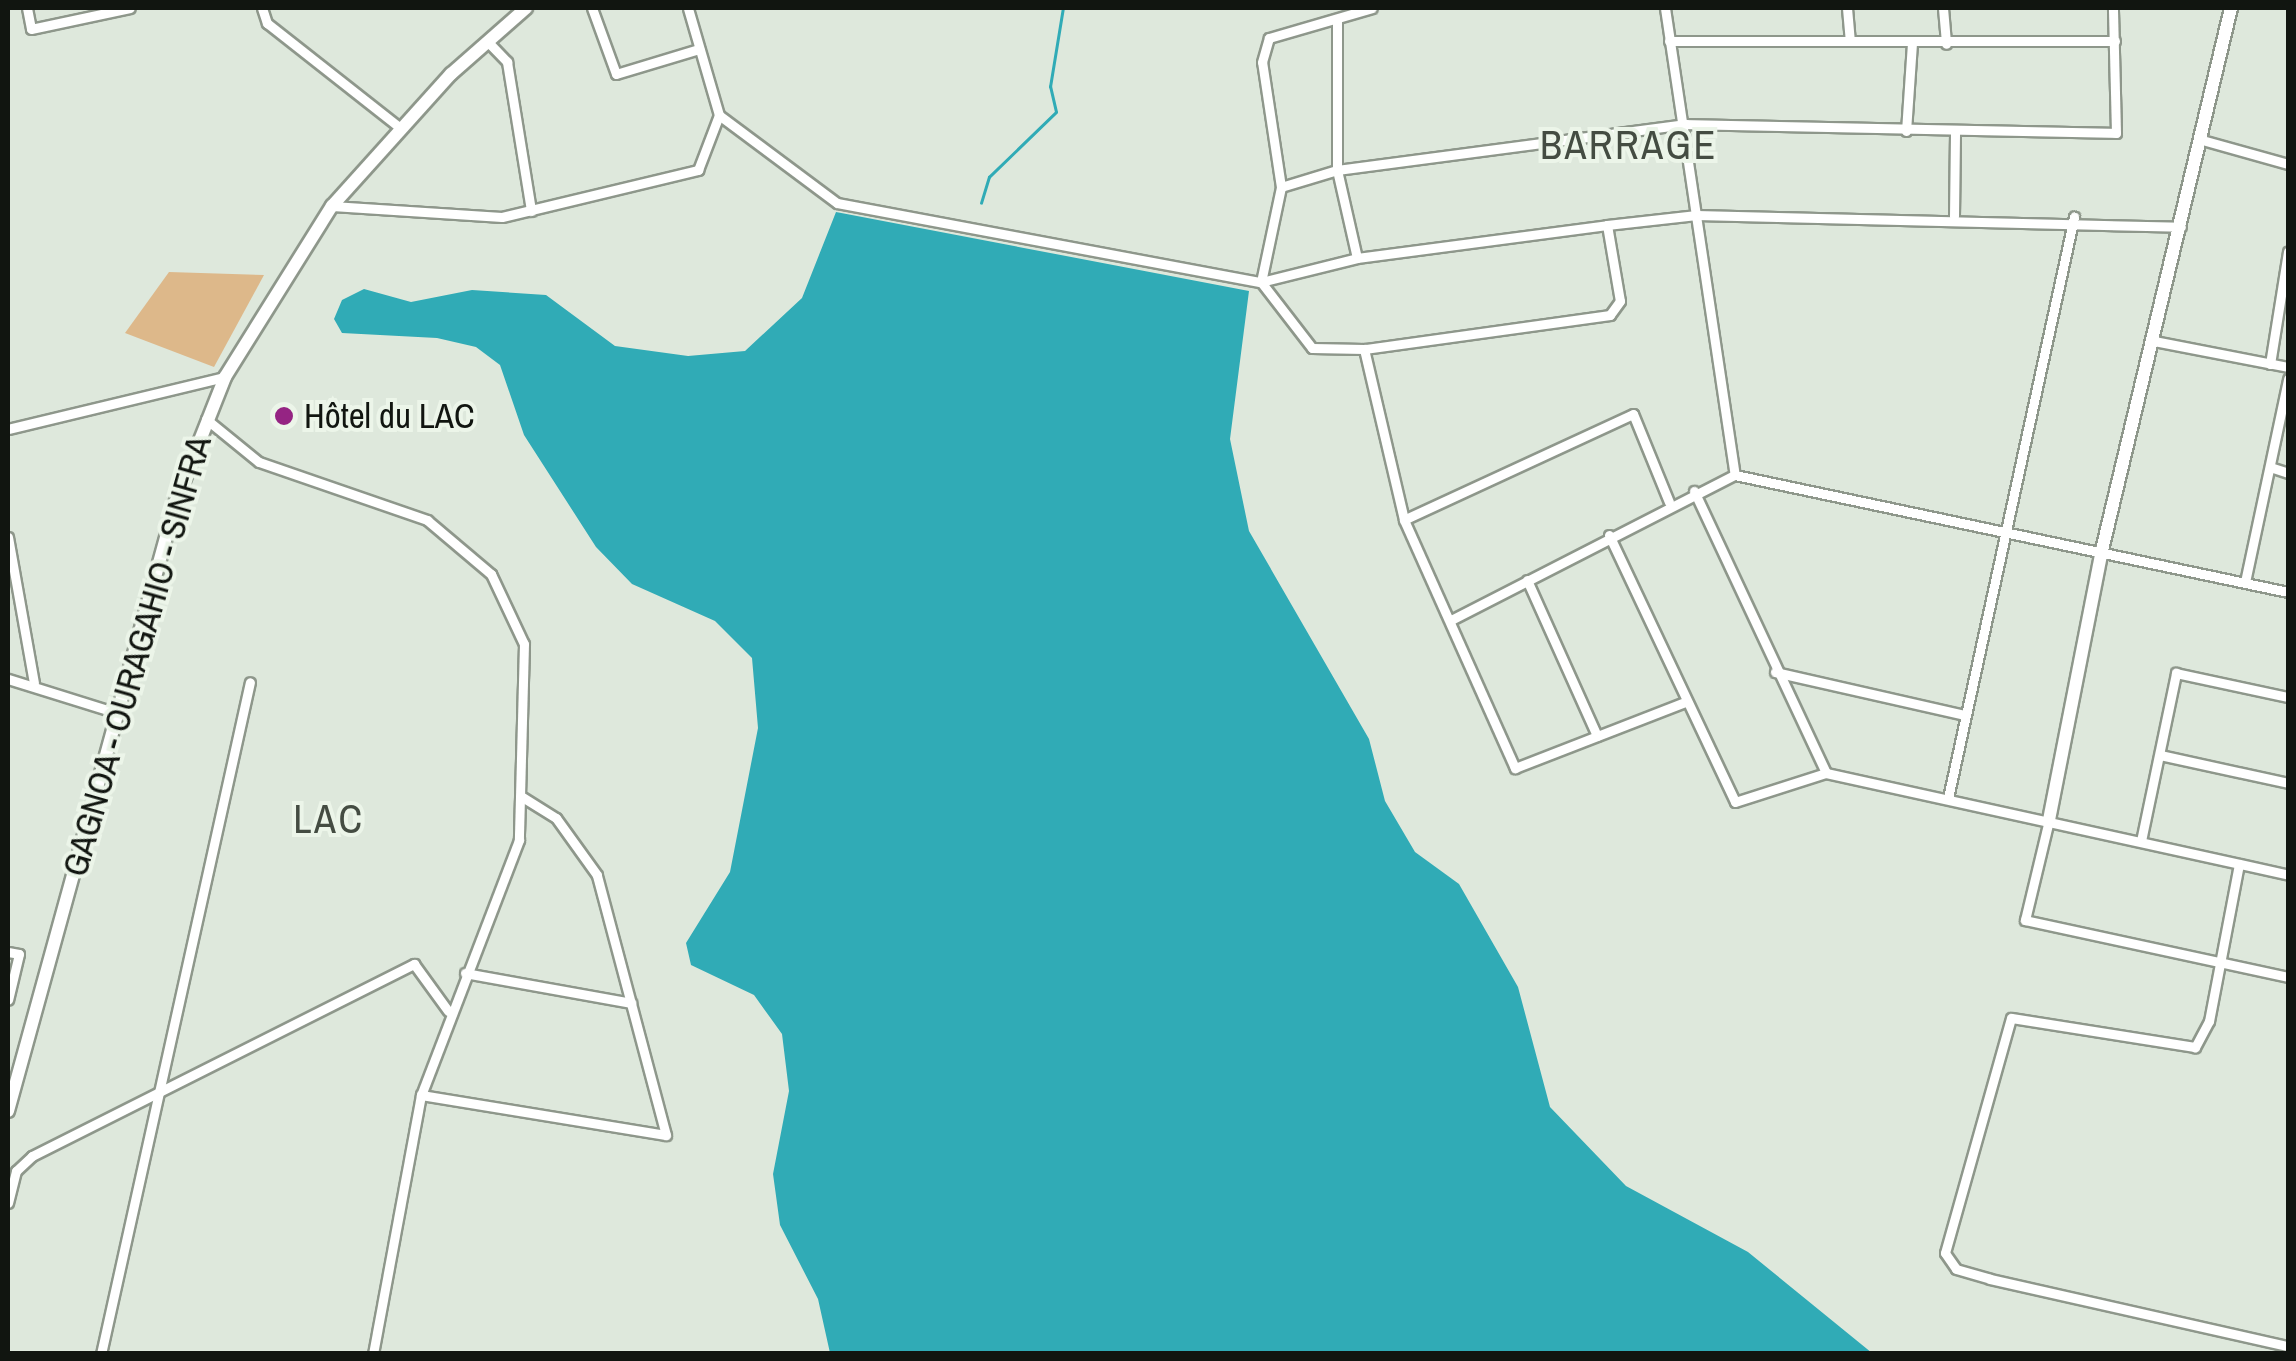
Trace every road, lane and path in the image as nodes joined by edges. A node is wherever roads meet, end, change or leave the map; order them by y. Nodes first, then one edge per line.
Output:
1 (26, 8) edge
2 (130, 8) edge
3 (262, 8) edge
4 (526, 8) edge
5 (592, 8) edge
6 (688, 8) edge
7 (1372, 8) edge
8 (1665, 8) edge
9 (1847, 8) edge
10 (1943, 8) edge
11 (2113, 8) edge
12 (2231, 8) edge
13 (1337, 21) junction
14 (1669, 40) junction
15 (1850, 41) junction
16 (2115, 41) junction
17 (488, 42) junction
18 (1912, 43) junction
19 (1946, 44) junction
20 (699, 49) junction
21 (720, 114) junction
22 (1686, 124) junction
23 (399, 128) junction
24 (1906, 131) junction
25 (1954, 134) junction
26 (2202, 140) junction
27 (2288, 164) edge
28 (1336, 170) junction
29 (1281, 187) junction
30 (332, 206) junction
31 (531, 210) junction
32 (1696, 215) junction
33 (1954, 216) junction
34 (2074, 217) junction
35 (1607, 225) junction
36 (2181, 227) junction
37 (2288, 251) edge
38 (1357, 258) junction
39 (1261, 282) junction
40 (2154, 342) junction
41 (1364, 350) junction
42 (2270, 364) junction
43 (2288, 367) edge
44 (224, 377) junction
45 (2288, 379) edge
46 (206, 419) junction
47 (8, 429) edge
48 (2270, 468) junction
49 (2288, 473) edge
50 (1735, 476) junction
51 (1694, 492) junction
52 (1669, 502) junction
53 (1404, 520) junction
54 (2007, 528) junction
55 (1608, 535) junction
56 (8, 537) edge
57 (2102, 550) junction
58 (1526, 580) junction
59 (2245, 582) junction
60 (2288, 592) edge
61 (1453, 619) junction
62 (1775, 672) junction
63 (8, 679) edge
64 (250, 682) dead end
65 (34, 683) junction
66 (2288, 697) edge
67 (1686, 702) junction
68 (117, 713) junction
69 (1964, 715) junction
70 (1597, 736) junction
71 (2160, 755) junction
72 (1826, 773) junction
73 (2288, 782) edge
74 (523, 797) junction
75 (1948, 798) junction
76 (2048, 820) junction
77 (2141, 842) junction
78 (2240, 864) junction
79 (2288, 875) edge
80 (8, 952) edge
81 (2222, 963) junction
82 (465, 973) junction
83 (2288, 978) edge
84 (8, 1000) edge
85 (631, 1003) junction
86 (448, 1011) junction
87 (160, 1084) junction
88 (421, 1095) junction
89 (8, 1110) edge
90 (8, 1202) edge
91 (2288, 1346) edge
92 (102, 1354) edge
93 (374, 1354) edge

1 - 2 street
3 - 23 street
4 - 17 main road, GAGNOA - OURAGAHIO - SINFRA
5 - 20 street
6 - 20 street
7 - 13 street
8 - 14 street
9 - 15 street
10 - 19 street
11 - 16 street
12 - 26 main road
13 - 28 street
13 - 29 street
14 - 15 street
14 - 22 street
15 - 18 street
16 - 19 street
16 - 25 street
17 - 23 main road, GAGNOA - OURAGAHIO - SINFRA
17 - 31 street
18 - 19 street
18 - 24 street
20 - 21 street
21 - 31 street
21 - 39 street
22 - 24 street
22 - 28 street
22 - 32 street
23 - 30 main road, GAGNOA - OURAGAHIO - SINFRA
24 - 25 street
25 - 33 street
26 - 27 street
26 - 36 main road
28 - 29 street
28 - 38 street
29 - 39 street
30 - 31 street
30 - 44 main road, GAGNOA - OURAGAHIO - SINFRA
32 - 33 street
32 - 35 street
32 - 50 street
33 - 34 street
34 - 36 street
34 - 54 street
35 - 38 street
35 - 41 street
36 - 40 main road
37 - 42 street
38 - 39 street
39 - 41 street
40 - 42 street
40 - 57 main road
41 - 53 street
42 - 43 street
44 - 46 main road, GAGNOA - OURAGAHIO - SINFRA
44 - 47 street
45 - 48 street
46 - 68 main road, GAGNOA - OURAGAHIO - SINFRA
46 - 74 street
48 - 49 street
48 - 59 street
50 - 51 street
50 - 54 street
51 - 52 street
51 - 62 street
52 - 53 street
52 - 55 street
53 - 61 street
54 - 57 street
54 - 69 street
55 - 58 street
55 - 67 street
56 - 65 street
57 - 59 street
57 - 76 main road
58 - 61 street
58 - 70 street
59 - 60 street
61 - 70 street
62 - 69 street
62 - 72 street
63 - 65 street
64 - 87 street
65 - 68 street
66 - 71 street
67 - 70 street
67 - 72 street
68 - 89 main road, GAGNOA - OURAGAHIO - SINFRA
69 - 75 street
71 - 73 street
71 - 77 street
72 - 75 street
74 - 82 street
74 - 85 street
75 - 76 street
76 - 77 street
76 - 81 street
77 - 78 street
78 - 79 street
78 - 81 street
80 - 84 street
81 - 83 street
81 - 91 street
82 - 85 street
82 - 86 street
85 - 88 street
86 - 87 street
86 - 88 street
87 - 90 street
87 - 92 street
88 - 93 street

